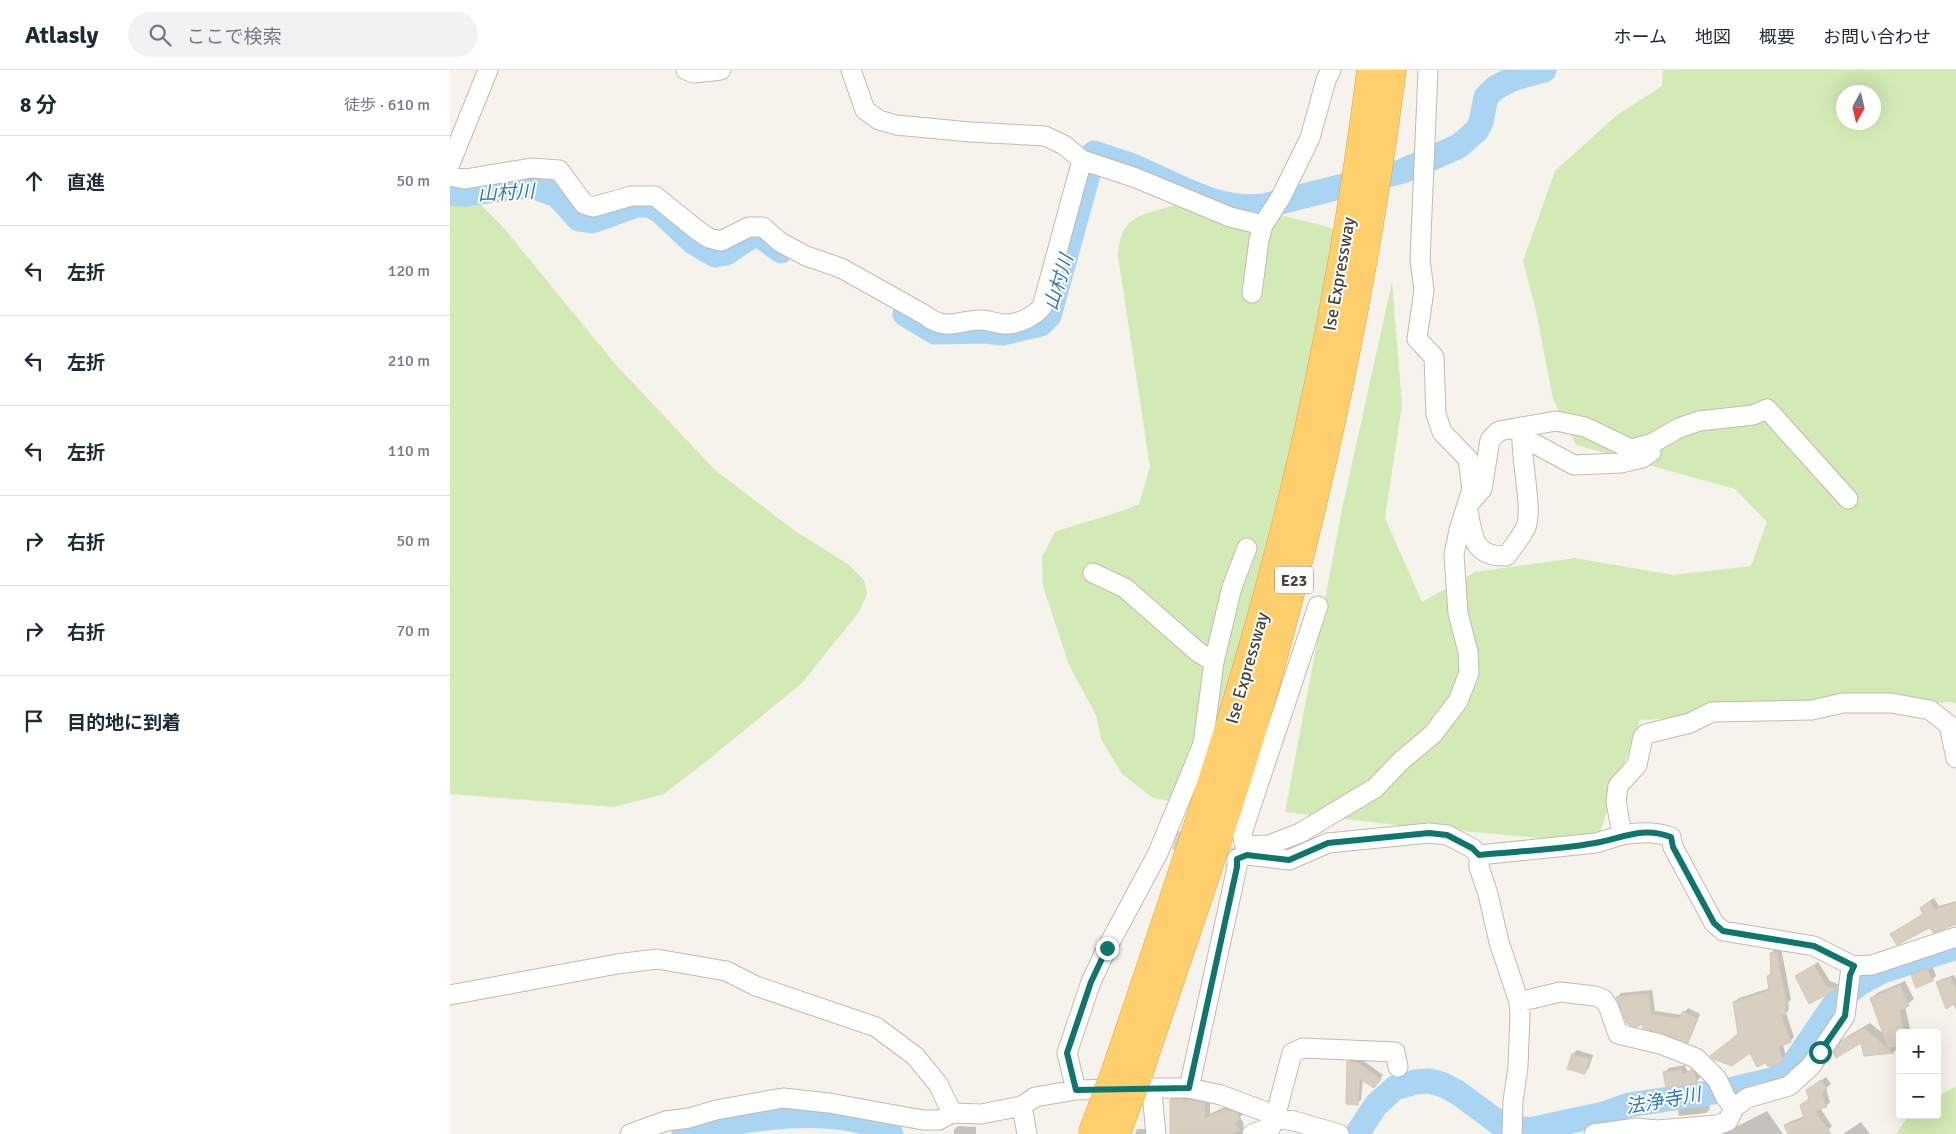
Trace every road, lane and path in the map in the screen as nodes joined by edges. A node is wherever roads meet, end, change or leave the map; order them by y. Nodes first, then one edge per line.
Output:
1 (488, 70) edge
2 (686, 70) edge
3 (721, 70) edge
4 (851, 70) edge
5 (1330, 70) edge
6 (1371, 70) edge
7 (1392, 70) edge
8 (1428, 70) edge
9 (1082, 160) junction
10 (450, 164) edge
11 (450, 176) edge
12 (1263, 225) junction
13 (1252, 293) dead end
14 (1522, 432) junction
15 (1651, 444) junction
16 (1848, 499) dead end
17 (1467, 506) junction
18 (1247, 548) dead end
19 (1093, 573) dead end
20 (1318, 606) dead end
21 (1214, 662) junction
22 (1956, 758) edge
23 (1622, 835) junction
24 (1246, 850) junction
25 (1479, 855) junction
26 (1956, 937) edge
27 (1854, 966) junction
28 (450, 995) edge
29 (1519, 1002) junction
30 (1398, 1067) dead end
31 (1135, 1081) junction
32 (1189, 1088) junction
33 (1076, 1090) junction
34 (1022, 1106) junction
35 (1734, 1108) junction
36 (952, 1113) junction
37 (1276, 1118) junction
38 (630, 1134) edge
39 (1027, 1134) edge
40 (1092, 1134) edge
41 (1116, 1134) edge
42 (1156, 1134) edge
43 (1252, 1134) edge
44 (1339, 1134) edge
45 (1512, 1134) edge
46 (1594, 1134) edge

1 - 10 street
2 - 3 street
4 - 9 street
5 - 12 street
6 - 31 highway, Ise Expressway / E23
7 - 31 highway, Ise Expressway / E23
8 - 17 street
9 - 11 street
9 - 12 street
12 - 13 street
14 - 15 street
14 - 15 street
14 - 17 street
14 - 17 street
15 - 16 street
17 - 24 street
18 - 21 street
19 - 21 street
20 - 24 street
21 - 33 street
22 - 23 street
23 - 25 street
23 - 27 street
24 - 25 street
24 - 32 street
25 - 29 street
26 - 27 street
27 - 35 street
28 - 36 street
29 - 35 street
29 - 45 street
30 - 37 street
31 - 40 highway, Ise Expressway / E23, bridge
31 - 41 highway, Ise Expressway / E23, bridge
31 - 42 street
32 - 33 street
32 - 37 street
33 - 34 street
34 - 36 street
34 - 39 street
35 - 46 street
36 - 38 street
37 - 43 street
37 - 44 street

